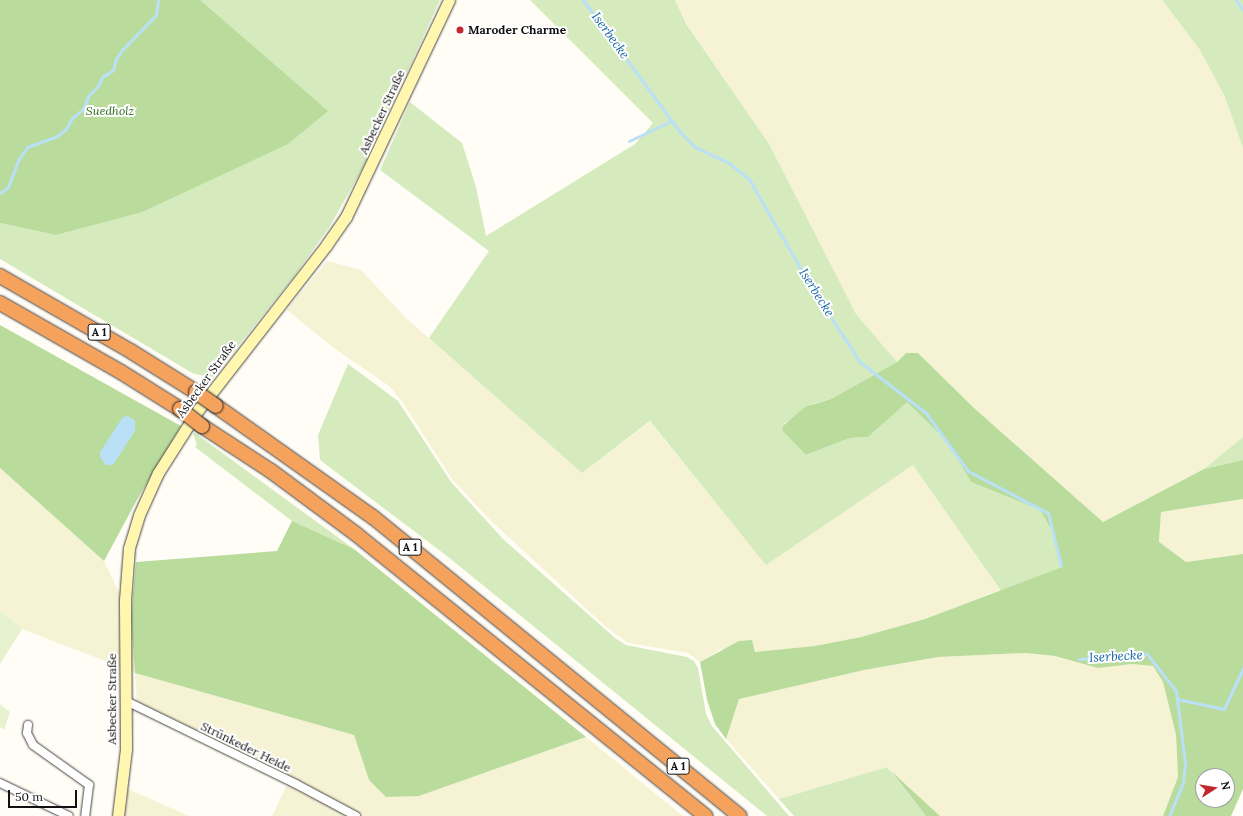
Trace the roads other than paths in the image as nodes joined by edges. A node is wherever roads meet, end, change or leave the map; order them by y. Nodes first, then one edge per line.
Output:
1 (449, 0) edge
2 (0, 276) edge
3 (0, 303) edge
4 (126, 701) junction
5 (28, 725) dead end
6 (0, 784) edge
7 (69, 816) edge
8 (85, 816) edge
9 (118, 816) edge
10 (356, 816) edge
11 (705, 816) edge
12 (740, 816) edge

1 - 4 main road, Asbecker Straße
2 - 12 highway, A 1, bridge
3 - 11 highway, A 1, bridge
4 - 9 main road, Asbecker Straße
4 - 10 street, Strünkeder Heide
5 - 8 street
6 - 7 street

